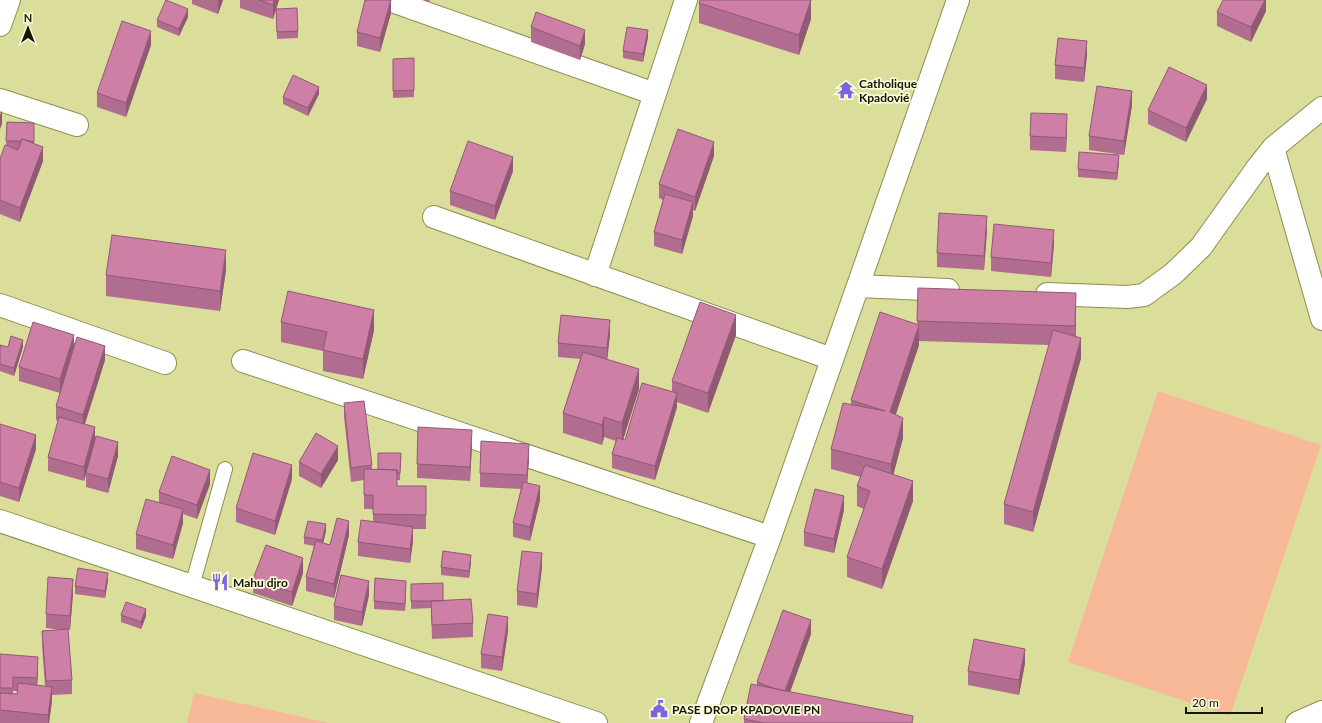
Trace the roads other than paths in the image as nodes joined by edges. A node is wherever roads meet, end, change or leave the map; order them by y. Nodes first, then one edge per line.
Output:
1 (10, 0) edge
2 (389, 0) edge
3 (686, 0) edge
4 (958, 0) edge
5 (0, 25) edge
6 (655, 94) junction
7 (0, 100) edge
8 (1322, 108) edge
9 (77, 125) dead end
10 (1273, 148) junction
11 (434, 217) dead end
12 (595, 275) junction
13 (858, 286) junction
14 (969, 291) edge
15 (1024, 293) edge
16 (0, 305) edge
17 (1322, 319) edge
18 (832, 359) junction
19 (243, 361) dead end
20 (165, 362) dead end
21 (225, 469) dead end
22 (0, 520) edge
23 (770, 537) junction
24 (192, 586) junction
25 (1322, 712) edge
26 (596, 723) edge
27 (701, 723) edge
28 (1297, 723) edge

1 - 5 street
2 - 6 street
3 - 6 street
4 - 13 street
6 - 12 street
7 - 9 street
8 - 10 street
10 - 15 street
10 - 17 street
11 - 12 street
12 - 18 street
13 - 14 street
13 - 18 street
16 - 20 street
18 - 23 street
19 - 23 street
21 - 24 lane
22 - 24 street
23 - 27 street
24 - 26 street
25 - 28 street

